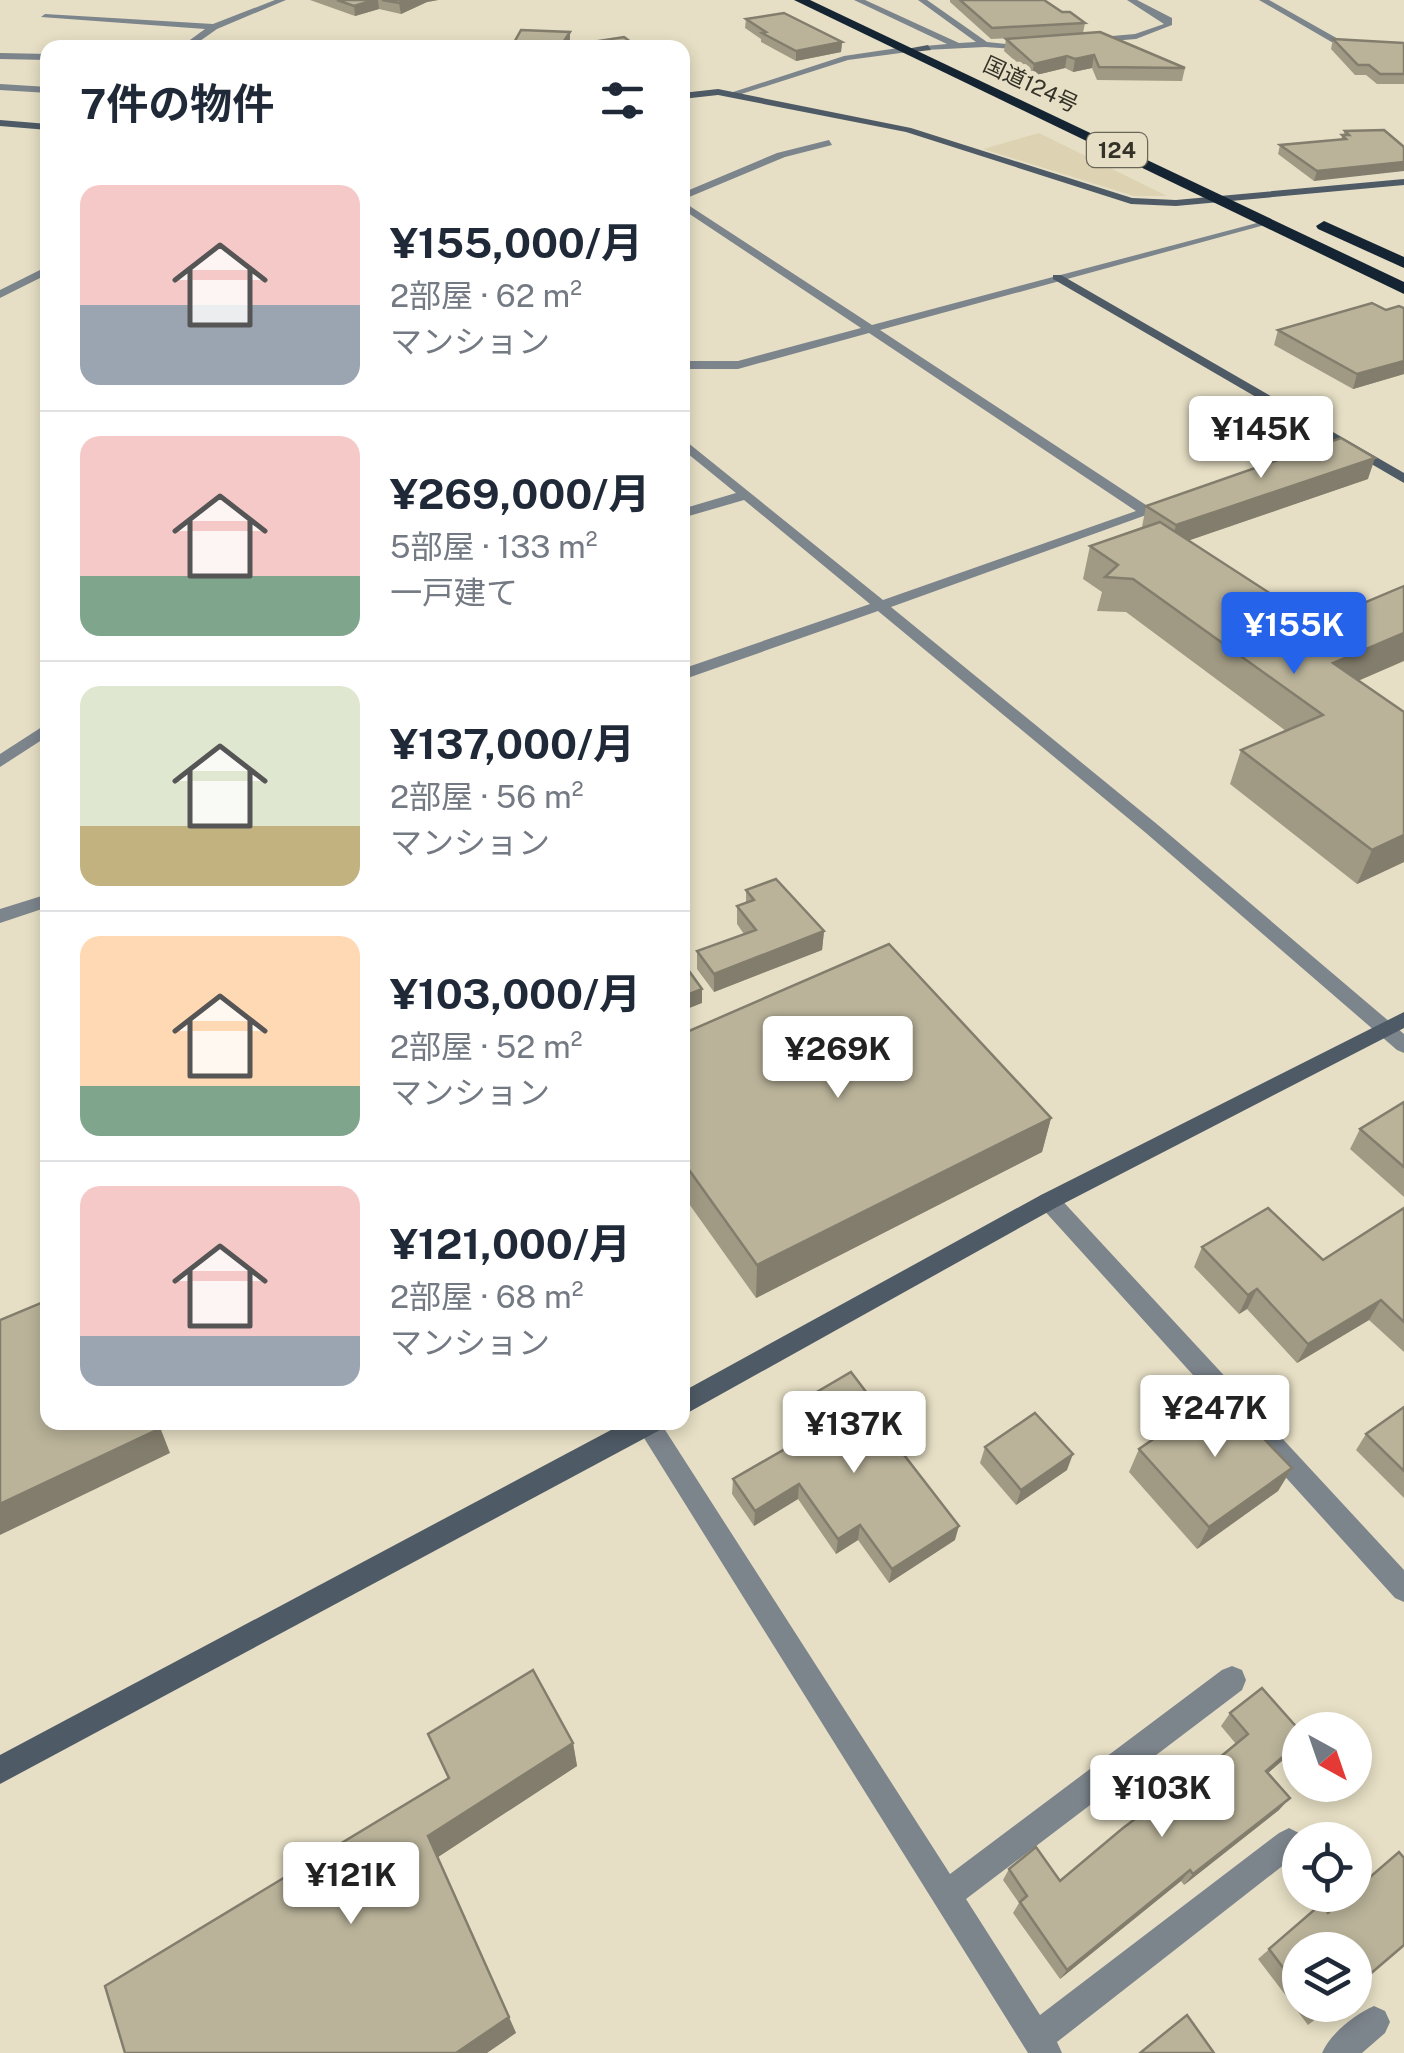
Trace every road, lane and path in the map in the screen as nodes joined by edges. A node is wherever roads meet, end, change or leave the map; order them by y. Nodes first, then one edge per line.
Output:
1 (282, 0) edge
2 (800, 0) edge
3 (824, 0) edge
4 (858, 0) edge
5 (922, 0) edge
6 (1131, 0) edge
7 (1263, 0) edge
8 (45, 17) dead end
9 (214, 27) junction
10 (195, 40) edge
11 (1082, 41) edge
12 (985, 44) junction
13 (1046, 45) edge
14 (958, 46) junction
15 (1404, 46) edge
16 (928, 48) junction
17 (905, 50) junction
18 (0, 56) edge
19 (40, 57) edge
20 (0, 87) edge
21 (40, 90) edge
22 (732, 94) junction
23 (690, 96) edge
24 (0, 122) edge
25 (40, 126) edge
26 (1102, 126) dead end
27 (1136, 142) dead end
28 (829, 143) dead end
29 (1153, 149) dead end
30 (1222, 180) dead end
31 (1404, 182) edge
32 (690, 196) edge
33 (1256, 196) junction
34 (1222, 199) junction
35 (690, 205) edge
36 (1268, 221) junction
37 (1404, 263) edge
38 (40, 273) edge
39 (1057, 277) junction
40 (1404, 289) edge
41 (0, 295) edge
42 (872, 328) junction
43 (690, 356) edge
44 (702, 364) junction
45 (690, 365) edge
46 (1340, 444) junction
47 (690, 449) edge
48 (1322, 450) edge
49 (1404, 479) edge
50 (746, 495) junction
51 (1182, 500) edge
52 (690, 512) edge
53 (1147, 512) junction
54 (877, 606) junction
55 (690, 672) edge
56 (40, 734) edge
57 (0, 762) edge
58 (40, 903) edge
59 (0, 916) edge
60 (1395, 1024) edge
61 (1404, 1045) edge
62 (1050, 1201) junction
63 (690, 1401) edge
64 (635, 1430) edge
65 (652, 1430) edge
66 (1404, 1589) edge
67 (1232, 1680) dead end
68 (0, 1770) edge
69 (1282, 1849) edge
70 (946, 1896) junction
71 (1374, 2022) dead end
72 (1041, 2046) edge
73 (1338, 2053) edge

1 - 9 street
2 - 17 highway, 国道124号 / 124
3 - 16 highway, 国道124号 / 124
4 - 14 street
5 - 12 street
6 - 11 street
7 - 15 street
8 - 9 street
9 - 10 street
12 - 13 street
12 - 14 street
14 - 16 street
16 - 17 street
16 - 26 highway, 国道124号 / 124
17 - 22 street
17 - 34 highway, 国道124号 / 124
18 - 19 street
20 - 21 street
22 - 23 street
22 - 34 street
24 - 25 street
27 - 29 highway, 124
28 - 32 street
30 - 33 highway
31 - 33 street
33 - 34 street
33 - 37 highway
34 - 36 highway, 国道124号 / 124
35 - 42 street
36 - 39 street
36 - 40 highway, 国道124号 / 124
38 - 41 street
39 - 42 street
39 - 46 street
42 - 44 street
42 - 53 street
43 - 44 street
44 - 45 street
46 - 48 street
46 - 49 street
47 - 50 street
50 - 52 street
50 - 54 street
51 - 53 street
53 - 54 street
54 - 55 street
54 - 60 street
56 - 57 street
58 - 59 street
60 - 61 street
60 - 62 street
62 - 63 street
62 - 66 street
64 - 68 street
65 - 70 street
67 - 70 street
69 - 72 street
70 - 72 street
71 - 73 street

